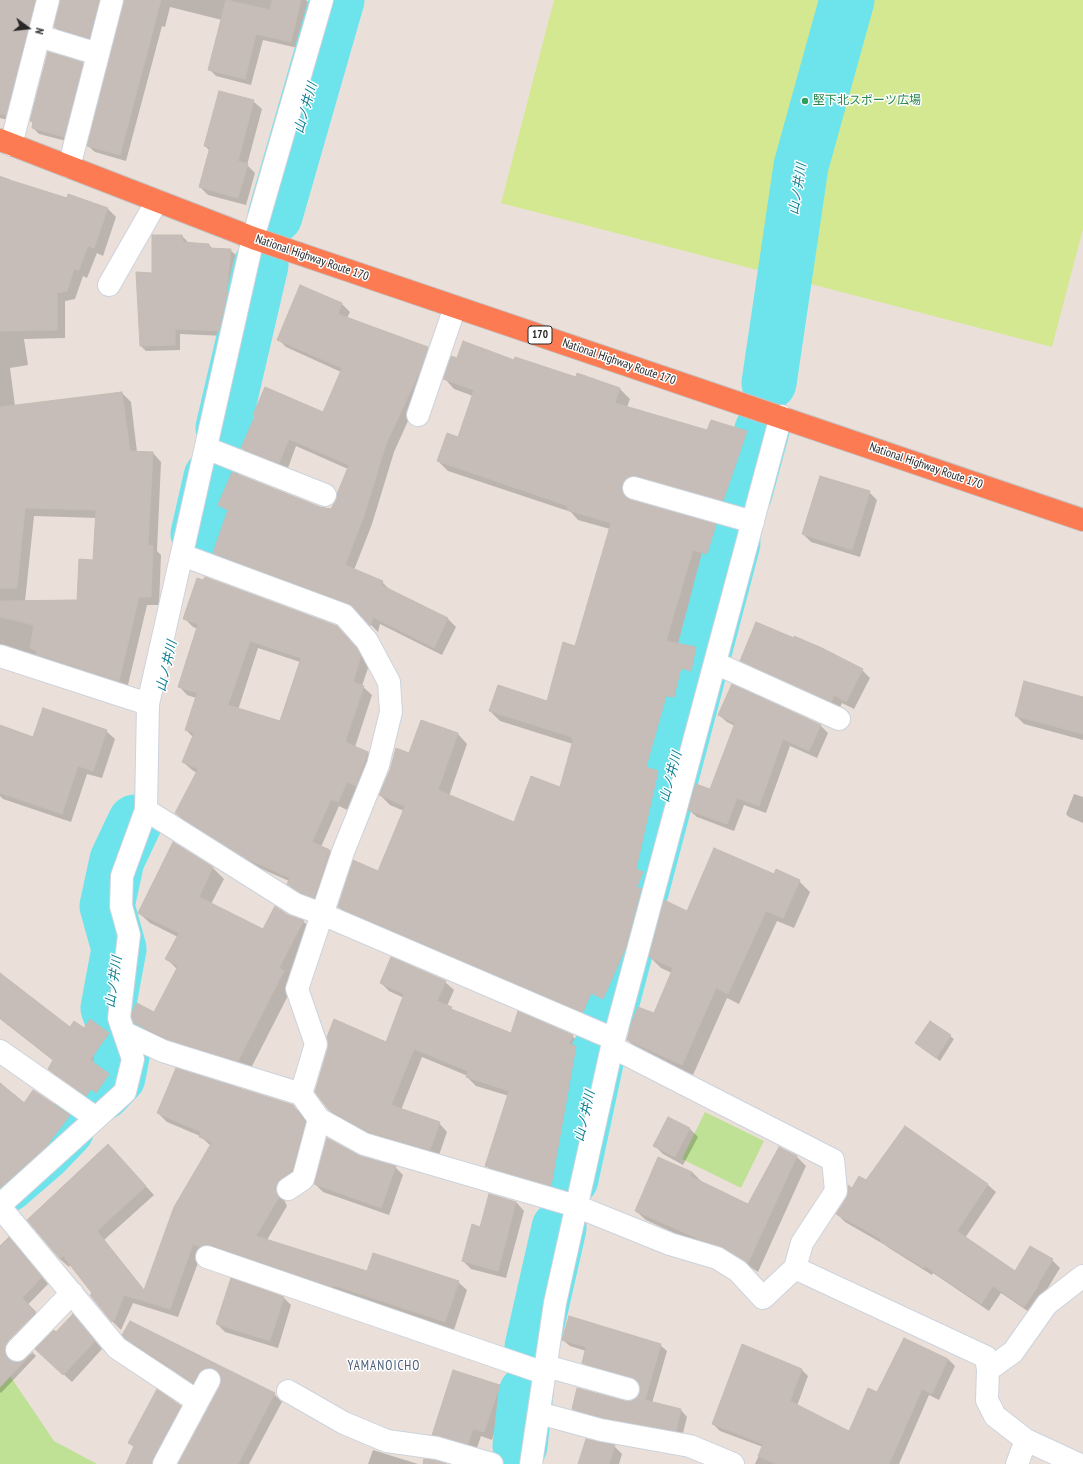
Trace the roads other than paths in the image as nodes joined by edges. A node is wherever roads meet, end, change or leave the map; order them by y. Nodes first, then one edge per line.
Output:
1 (48, 0) edge
2 (112, 0) edge
3 (322, 0) edge
4 (39, 36) junction
5 (98, 54) junction
6 (6, 143) edge
7 (69, 167) junction
8 (157, 201) junction
9 (253, 238) junction
10 (109, 285) dead end
11 (455, 307) junction
12 (418, 415) dead end
13 (781, 416) junction
14 (206, 448) junction
15 (634, 488) dead end
16 (325, 495) dead end
17 (1083, 520) edge
18 (753, 522) junction
19 (182, 555) junction
20 (0, 656) edge
21 (715, 663) junction
22 (148, 704) junction
23 (839, 720) dead end
24 (146, 810) junction
25 (322, 914) junction
26 (125, 1033) junction
27 (613, 1043) junction
28 (0, 1051) edge
29 (301, 1094) junction
30 (96, 1118) junction
31 (319, 1119) junction
32 (288, 1189) dead end
33 (0, 1206) edge
34 (576, 1206) junction
35 (206, 1257) dead end
36 (795, 1268) junction
37 (1083, 1276) edge
38 (72, 1294) junction
39 (17, 1350) dead end
40 (545, 1370) junction
41 (988, 1370) junction
42 (209, 1380) dead end
43 (628, 1389) dead end
44 (288, 1391) dead end
45 (198, 1401) junction
46 (539, 1413) junction
47 (1026, 1440) junction
48 (164, 1464) edge
49 (492, 1464) edge
50 (531, 1464) edge
51 (733, 1464) edge
52 (1017, 1464) edge
53 (1078, 1464) edge

1 - 4 street
2 - 5 street
3 - 9 street
4 - 5 street
4 - 6 street
5 - 7 street
6 - 7 highway, National Highway Route 170 / 170
7 - 8 highway, National Highway Route 170 / 170
8 - 9 highway, National Highway Route 170 / 170
8 - 10 street
9 - 11 highway, National Highway Route 170 / 170
9 - 14 street
11 - 12 street
11 - 13 highway, National Highway Route 170 / 170
13 - 17 highway, National Highway Route 170 / 170
13 - 18 street
14 - 16 street
14 - 19 street
15 - 18 street
18 - 21 street
19 - 22 street
19 - 25 street
20 - 22 street
21 - 23 street
21 - 27 street
22 - 24 street
24 - 25 street
24 - 26 street
25 - 27 street
25 - 29 street
26 - 29 street
26 - 30 street
27 - 34 street
27 - 36 street
28 - 30 street
29 - 31 street
30 - 33 street
31 - 32 street
31 - 34 street
33 - 38 street
34 - 36 street
34 - 40 street
35 - 40 street
36 - 41 street
37 - 41 street
38 - 39 street
38 - 45 street
40 - 43 street
40 - 46 street
41 - 47 street
42 - 45 street
44 - 49 street
45 - 48 street
46 - 50 street
46 - 51 street
47 - 52 street
47 - 53 street

